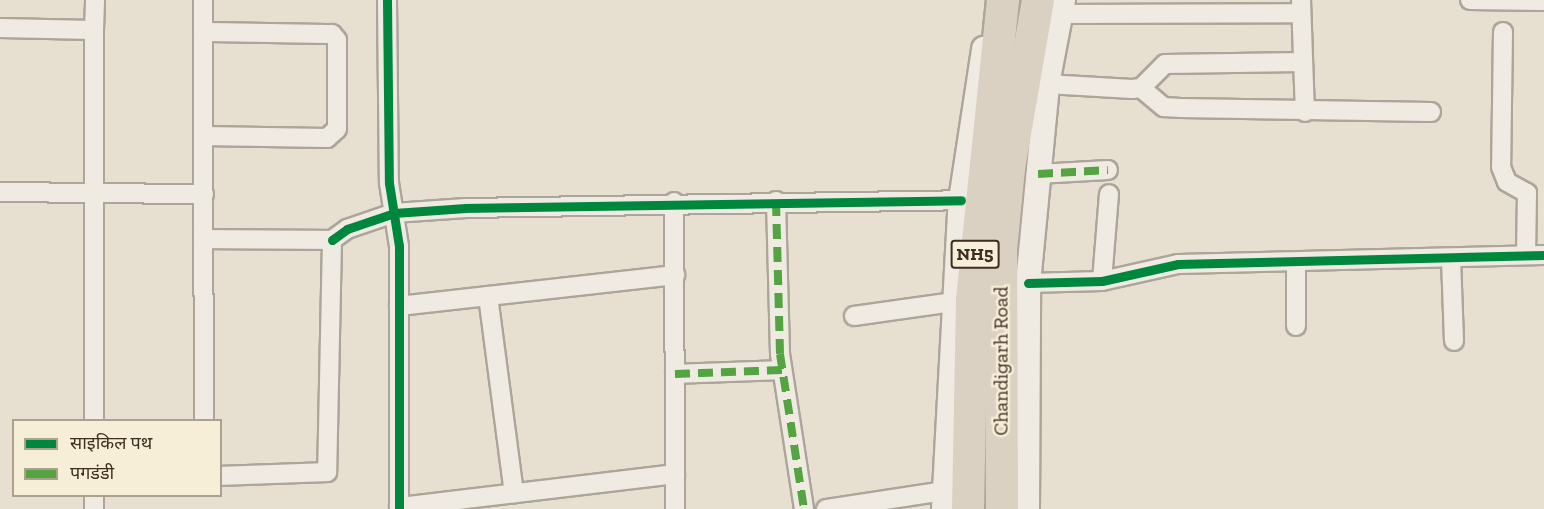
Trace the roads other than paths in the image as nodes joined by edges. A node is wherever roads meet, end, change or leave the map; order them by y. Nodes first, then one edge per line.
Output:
1 (95, 0) edge
2 (203, 0) edge
3 (387, 0) edge
4 (991, 0) edge
5 (1003, 0) edge
6 (1470, 0) edge
7 (1544, 2) edge
8 (1054, 5) edge
9 (1301, 7) edge
10 (0, 28) edge
11 (94, 30) junction
12 (204, 32) junction
13 (1503, 32) dead end
14 (1302, 62) junction
15 (1047, 84) junction
16 (1141, 88) junction
17 (1305, 112) junction
18 (1431, 112) dead end
19 (203, 136) junction
20 (1108, 170) dead end
21 (1038, 174) junction
22 (0, 192) edge
23 (96, 193) junction
24 (204, 194) junction
25 (1109, 194) dead end
26 (961, 200) junction
27 (776, 201) junction
28 (674, 202) junction
29 (394, 213) junction
30 (204, 239) junction
31 (332, 240) junction
32 (1535, 255) edge
33 (1451, 259) junction
34 (1296, 262) junction
35 (675, 275) junction
36 (1102, 281) junction
37 (1028, 283) junction
38 (488, 296) junction
39 (954, 302) junction
40 (399, 306) junction
41 (854, 316) dead end
42 (1296, 326) dead end
43 (1454, 341) dead end
44 (783, 370) junction
45 (675, 374) junction
46 (94, 419) edge
47 (204, 419) edge
48 (675, 474) junction
49 (222, 476) edge
50 (514, 493) junction
51 (944, 500) edge
52 (399, 508) edge
53 (675, 509) edge
54 (804, 509) edge
55 (826, 509) edge
56 (968, 509) edge
57 (1002, 509) edge
58 (1028, 509) edge

1 - 11 street
2 - 12 street
3 - 29 street
4 - 26 main road
5 - 56 highway, NH5
6 - 7 street
8 - 9 street
8 - 15 main road
8 - 57 highway, Chandigarh Road / NH5
9 - 14 street
10 - 11 street
11 - 23 street
12 - 19 street
12 - 19 street
13 - 32 street
14 - 16 street
14 - 17 street
15 - 16 street
15 - 21 main road
16 - 17 street
17 - 18 street
19 - 24 street
20 - 21 street
21 - 37 main road
22 - 23 street
23 - 24 street
23 - 46 street
24 - 30 street
25 - 36 street
26 - 27 street
26 - 39 main road
27 - 28 street
27 - 44 street
28 - 29 street
28 - 35 street
29 - 31 street
29 - 40 street
30 - 31 street
30 - 47 street
31 - 49 street
32 - 33 street
33 - 34 street
33 - 43 street
34 - 36 street
34 - 42 street
35 - 38 street
35 - 45 street
36 - 37 street
37 - 58 main road
38 - 40 street
38 - 50 street
39 - 41 street
39 - 51 main road
40 - 52 street
44 - 45 street
44 - 54 street
45 - 48 street
48 - 50 street
48 - 53 street
50 - 52 street
51 - 55 street

